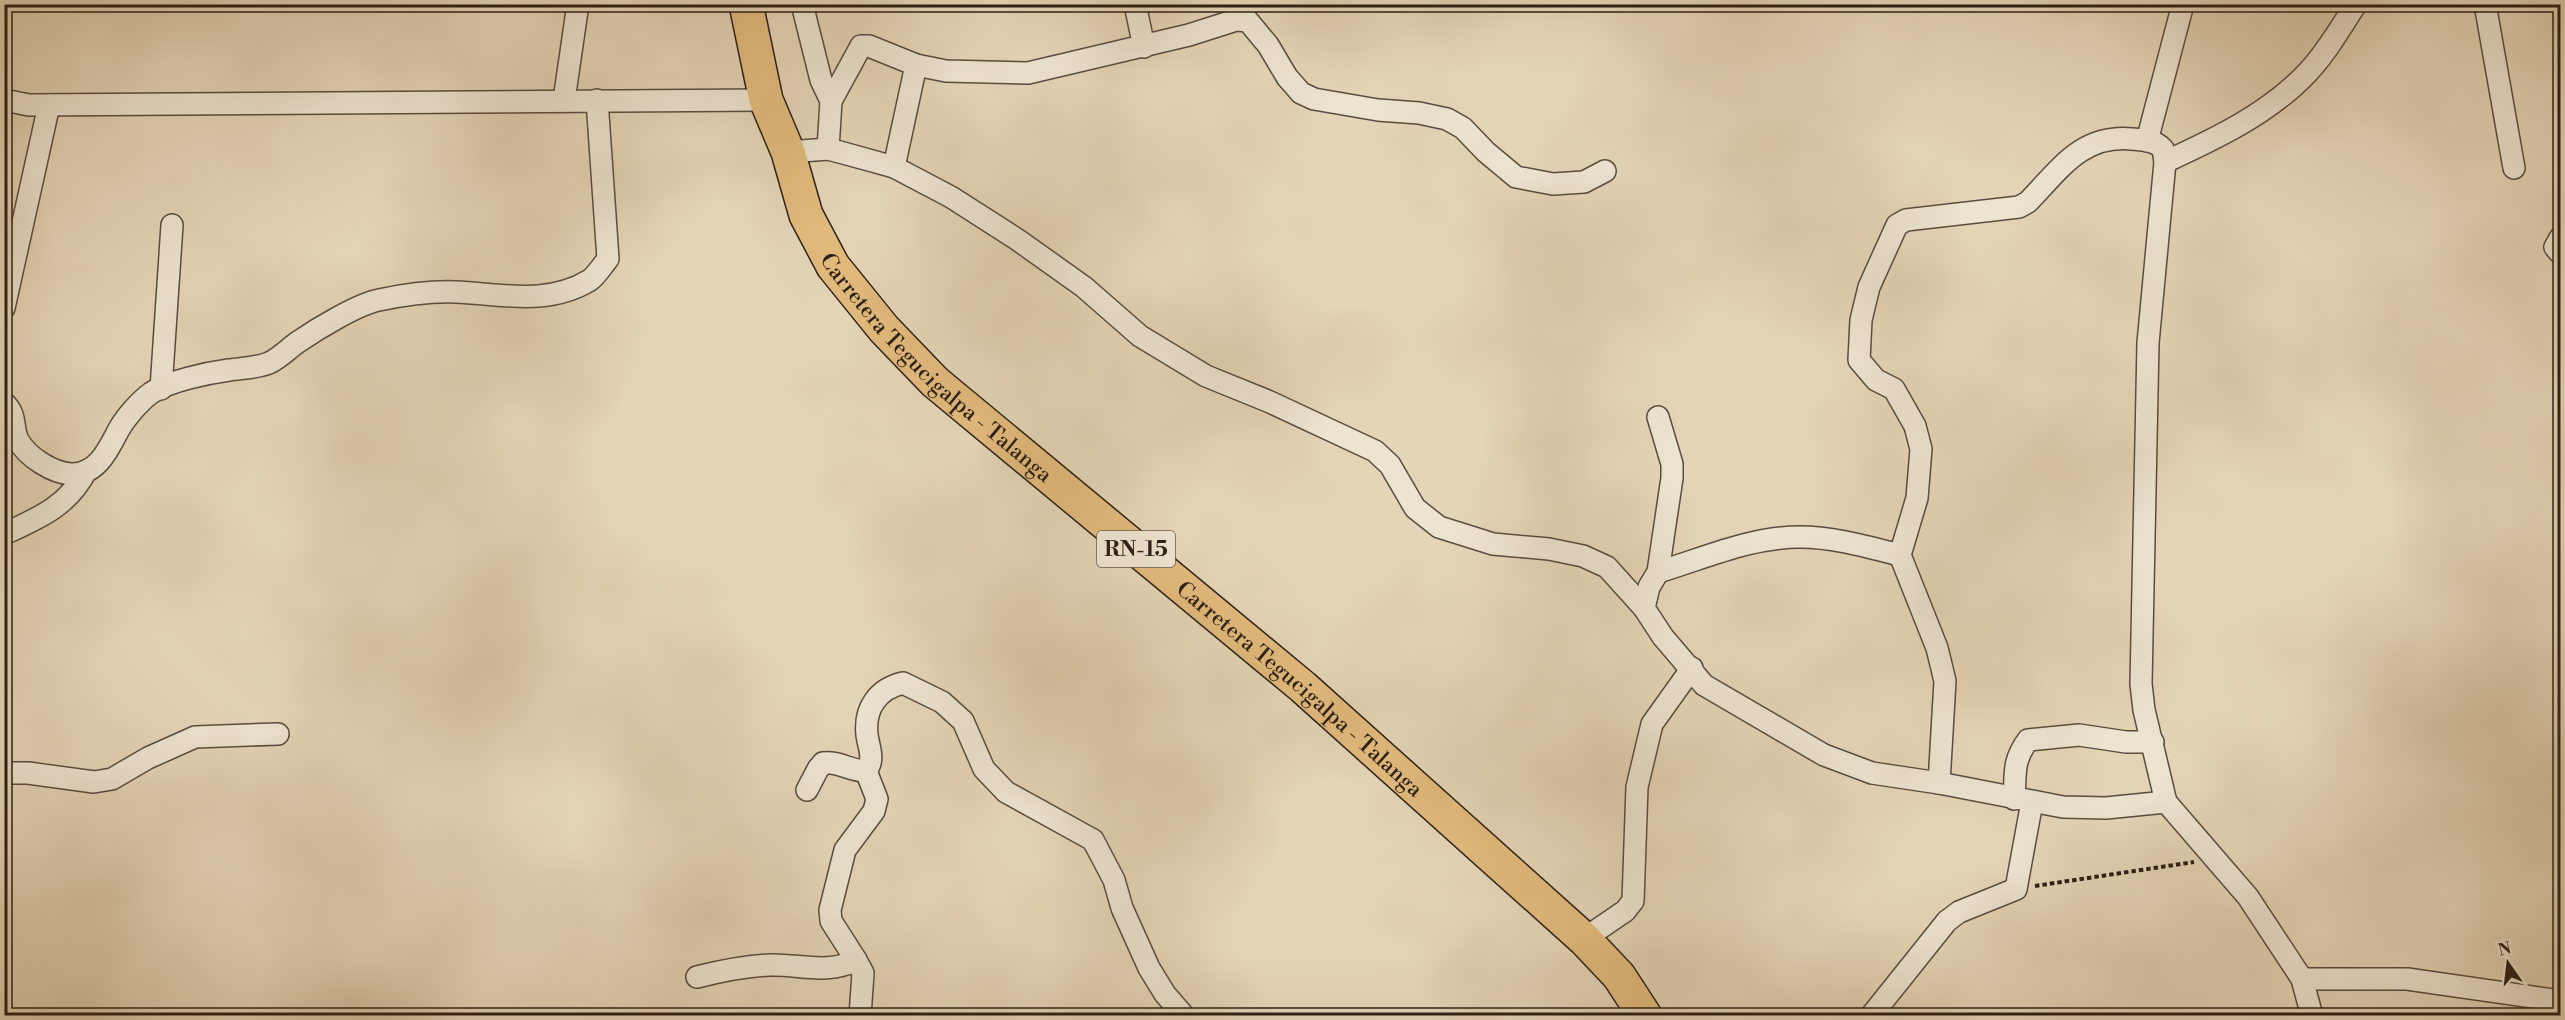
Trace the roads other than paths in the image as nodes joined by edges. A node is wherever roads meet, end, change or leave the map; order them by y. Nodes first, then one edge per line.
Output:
1 (578, 4) edge
2 (746, 4) edge
3 (802, 4) edge
4 (1135, 4) edge
5 (2182, 4) edge
6 (2356, 4) edge
7 (2485, 4) edge
8 (1144, 47) junction
9 (916, 65) junction
10 (4, 100) edge
11 (564, 100) junction
12 (597, 100) junction
13 (766, 100) junction
14 (831, 100) junction
15 (49, 105) junction
16 (2147, 141) junction
17 (828, 149) junction
18 (788, 153) junction
19 (2165, 162) junction
20 (894, 167) junction
21 (2514, 168) dead end
22 (1605, 171) dead end
23 (172, 225) dead end
24 (2560, 238) edge
25 (2560, 252) edge
26 (4, 308) edge
27 (161, 389) junction
28 (4, 403) edge
29 (1658, 417) dead end
30 (86, 471) junction
31 (4, 534) edge
32 (1900, 555) junction
33 (1658, 572) junction
34 (1644, 608) junction
35 (1692, 668) junction
36 (278, 734) dead end
37 (2153, 742) junction
38 (866, 771) junction
39 (4, 773) edge
40 (1938, 783) junction
41 (807, 790) dead end
42 (2023, 800) junction
43 (2166, 802) junction
44 (1584, 939) junction
45 (856, 960) junction
46 (697, 976) dead end
47 (2302, 979) junction
48 (2560, 1001) edge
49 (860, 1016) edge
50 (1184, 1016) edge
51 (1645, 1016) edge
52 (1871, 1016) edge
53 (2312, 1016) edge

1 - 11 street
2 - 13 main road, Carretera Tegucigalpa - Talanga / RN-15
3 - 14 street
4 - 8 street
5 - 16 street
6 - 19 street
7 - 21 street
8 - 9 street
8 - 22 street
9 - 14 street
9 - 20 street
10 - 15 street
11 - 12 street
11 - 15 street
12 - 13 street
12 - 27 street
13 - 18 main road, Carretera Tegucigalpa - Talanga / RN-15
14 - 17 street
15 - 26 street
16 - 19 street
16 - 32 street
17 - 18 street
17 - 20 street
18 - 44 main road, Carretera Tegucigalpa - Talanga / RN-15
19 - 37 street
20 - 34 street
23 - 27 street
24 - 25 street
27 - 30 street
28 - 30 street
29 - 33 street
30 - 31 street
32 - 33 street
32 - 40 street
33 - 34 street
34 - 35 street
35 - 40 street
35 - 44 street
36 - 39 street
37 - 42 street
37 - 43 street
38 - 41 street
38 - 45 street
38 - 50 street
40 - 42 street
42 - 43 street
42 - 52 street
43 - 47 street
44 - 51 main road, Carretera Tegucigalpa - Talanga / RN-15
45 - 46 street
45 - 49 street
47 - 48 street
47 - 53 street

